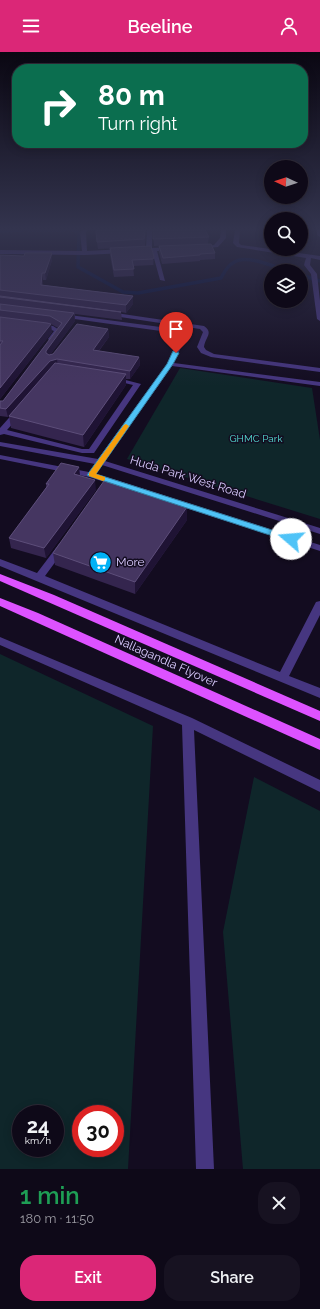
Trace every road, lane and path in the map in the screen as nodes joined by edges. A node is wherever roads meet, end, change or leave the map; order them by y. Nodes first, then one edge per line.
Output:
1 (314, 282) edge
2 (103, 313) edge
3 (52, 315) edge
4 (320, 319) edge
5 (29, 324) edge
6 (48, 343) edge
7 (170, 364) junction
8 (320, 370) edge
9 (105, 378) edge
10 (320, 384) edge
11 (23, 408) edge
12 (1, 432) edge
13 (0, 444) edge
14 (0, 457) edge
15 (100, 462) junction
16 (91, 475) junction
17 (320, 530) edge
18 (65, 541) edge
19 (320, 548) edge
20 (0, 562) edge
21 (39, 576) junction
22 (0, 577) edge
23 (0, 602) edge
24 (320, 605) edge
25 (0, 641) edge
26 (283, 677) junction
27 (320, 693) edge
28 (320, 716) edge
29 (188, 722) junction
30 (320, 745) edge
31 (320, 786) edge
32 (205, 1169) edge

1 - 4 street
2 - 8 street
3 - 7 street
5 - 6 street
7 - 10 street
7 - 15 street
9 - 12 street
11 - 12 street
13 - 15 street, Huda Park West Road
14 - 16 street
15 - 16 street
15 - 17 street, Huda Park West Road
16 - 19 street
18 - 21 street
20 - 21 street
21 - 26 street
22 - 28 main road, Nallagandla Flyover
23 - 30 main road, Nallagandla Flyover
24 - 26 street
25 - 29 street
26 - 27 street
29 - 31 street
29 - 32 street

